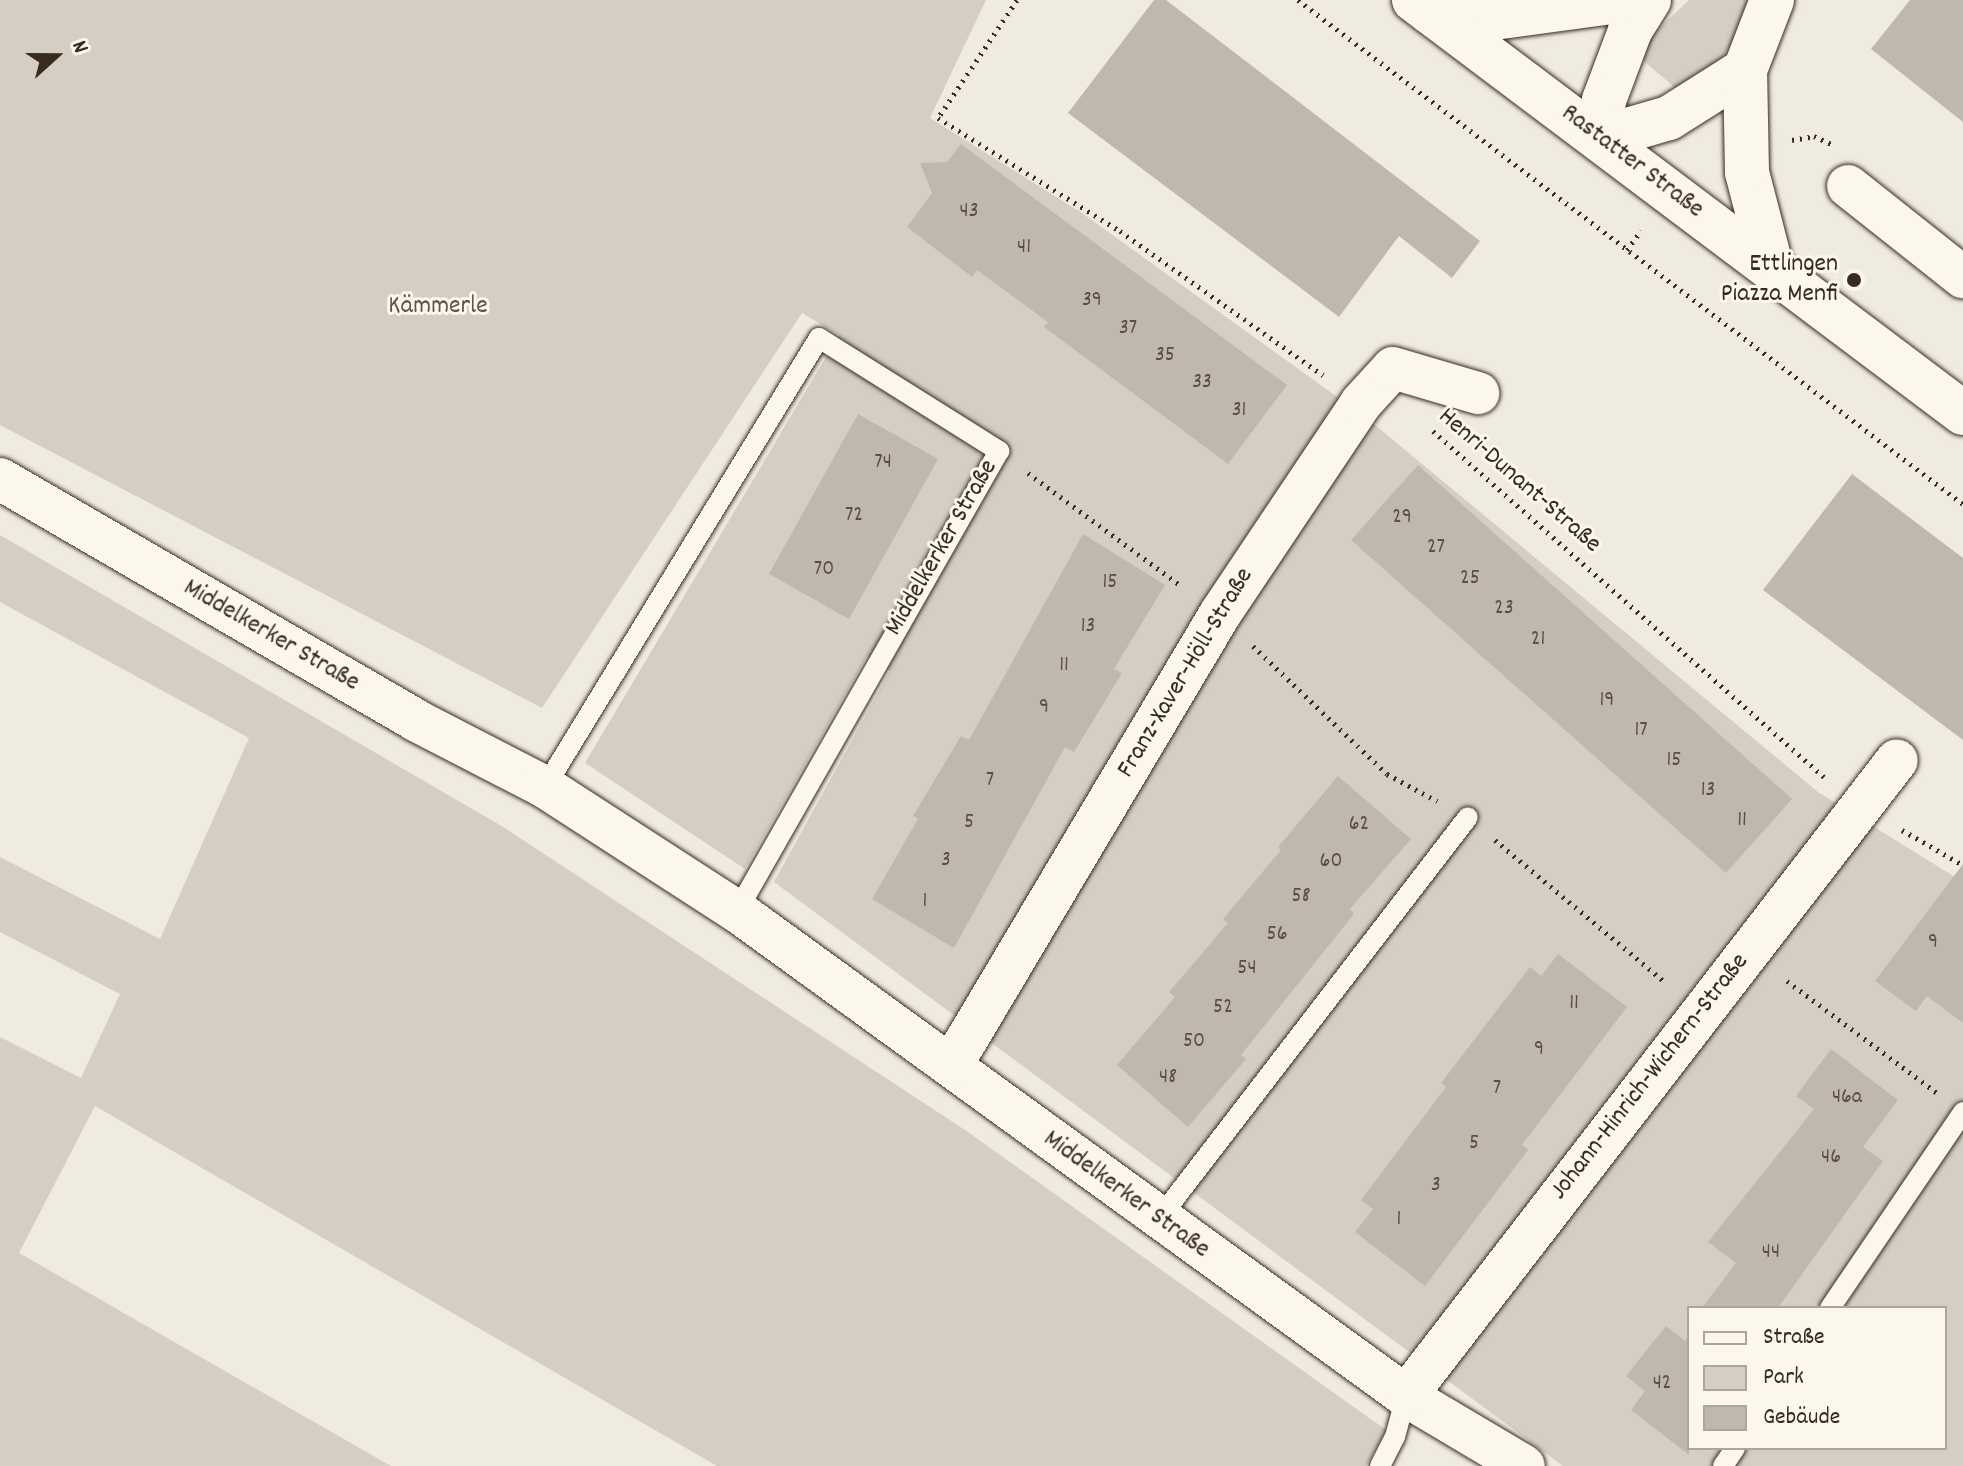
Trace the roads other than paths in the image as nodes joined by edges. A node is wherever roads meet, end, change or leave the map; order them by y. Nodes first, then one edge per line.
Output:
1 (1625, 0) edge
2 (1649, 0) edge
3 (1772, 0) edge
4 (1422, 6) edge
5 (1745, 70) junction
6 (1600, 138) junction
7 (1848, 186) dead end
8 (1772, 269) junction
9 (1963, 277) edge
10 (1478, 393) dead end
11 (1963, 413) edge
12 (0, 479) edge
13 (1897, 760) dead end
14 (545, 787) junction
15 (1468, 817) road end
16 (737, 911) junction
17 (951, 1066) junction
18 (1963, 1112) edge
19 (1158, 1220) junction
20 (1831, 1306) edge
21 (1406, 1396) junction
22 (1380, 1466) edge
23 (1524, 1466) edge

1 - 4 street
2 - 6 street
3 - 5 street
4 - 6 street, Rastatter Straße
5 - 6 street
5 - 8 street
6 - 8 street, Rastatter Straße
7 - 9 street
8 - 11 street, Rastatter Straße
10 - 17 street, Franz-Xaver-Höll-Straße
12 - 14 street, Middelkerker Straße
13 - 21 street, Johann-Hinrich-Wichern-Straße
14 - 16 street, Middelkerker Straße
14 - 16 lane, Middelkerker Straße
15 - 19 lane
16 - 17 street, Middelkerker Straße
17 - 19 street, Middelkerker Straße
18 - 20 lane
19 - 21 street, Middelkerker Straße
21 - 22 lane
21 - 23 street, Middelkerker Straße

